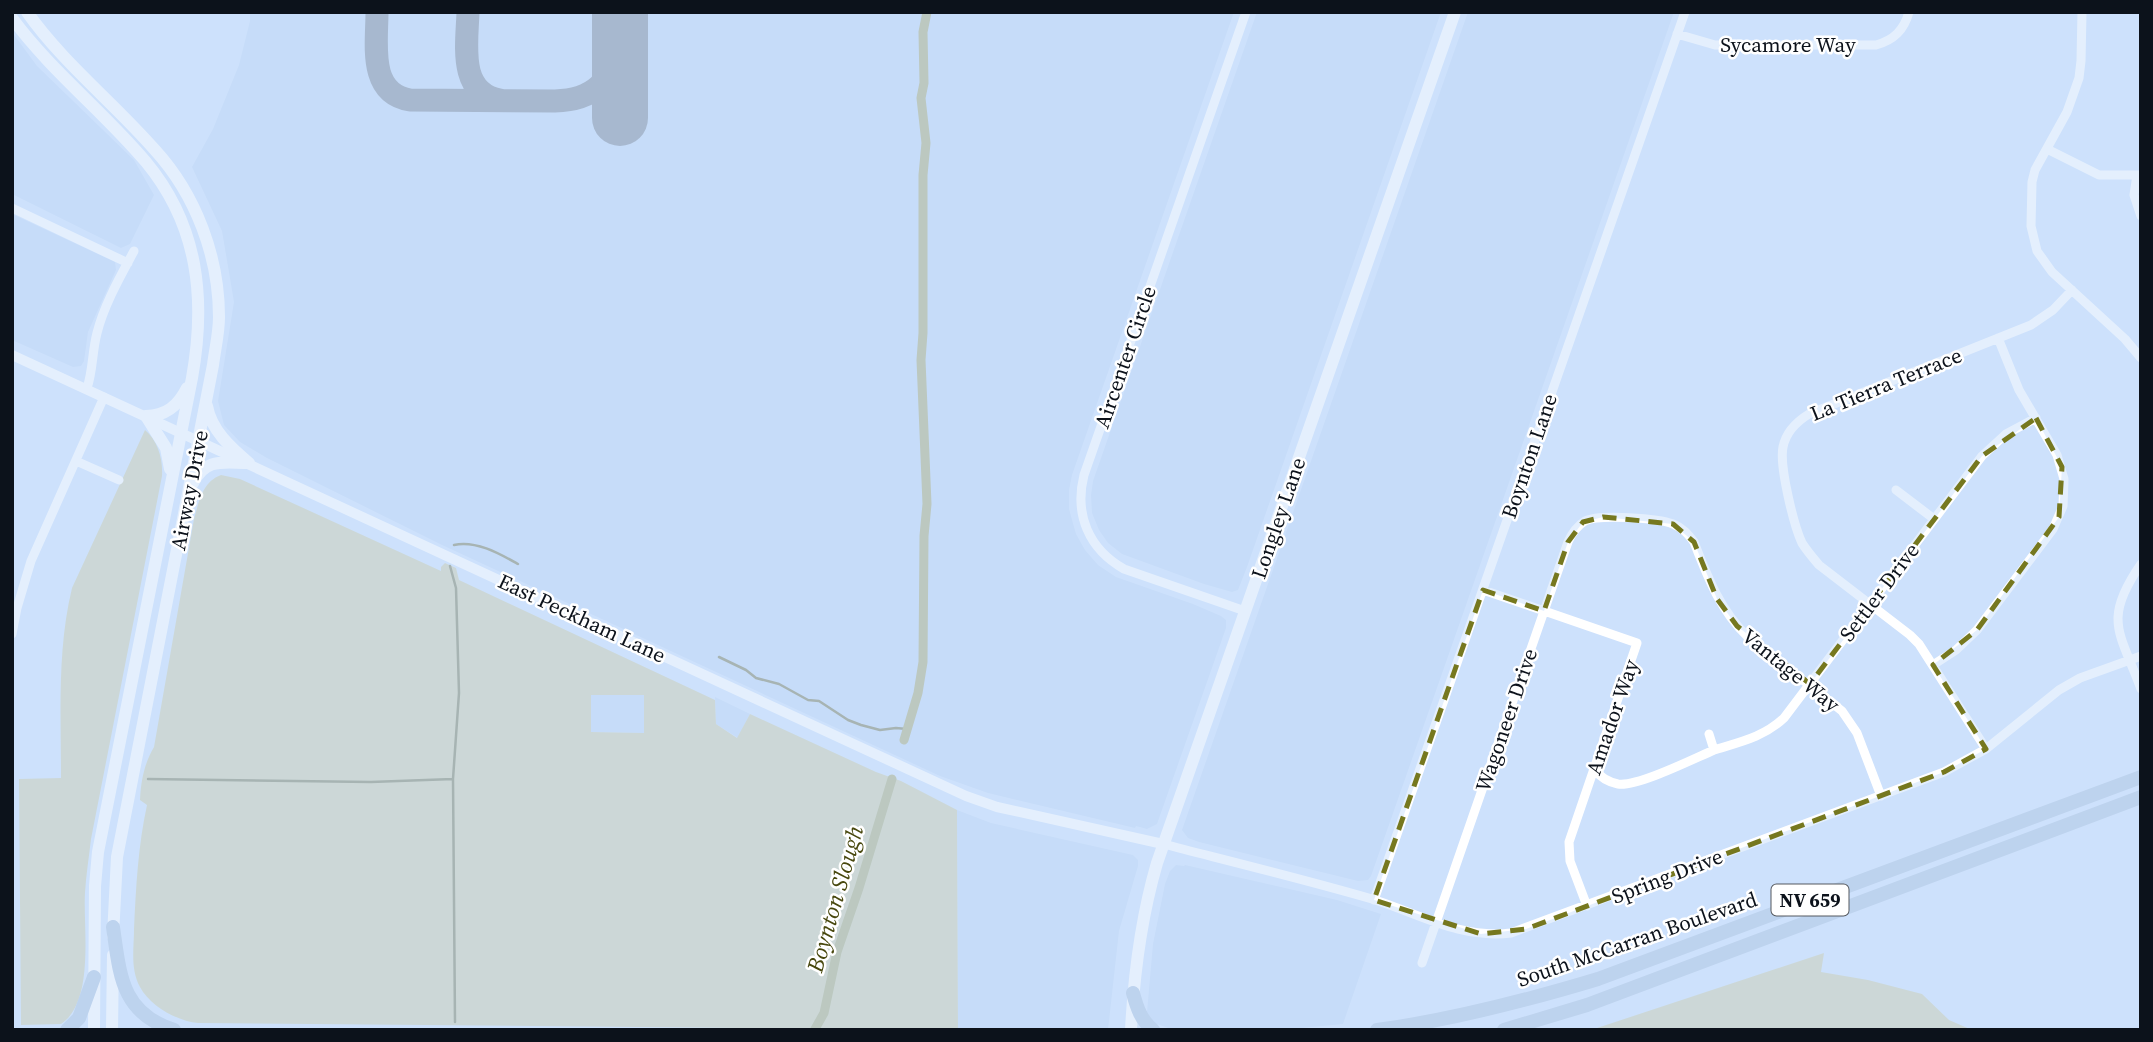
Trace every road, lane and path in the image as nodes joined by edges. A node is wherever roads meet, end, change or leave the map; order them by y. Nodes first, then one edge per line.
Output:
1 (27, 12) edge
2 (1246, 12) edge
3 (1455, 12) edge
4 (1685, 12) edge
5 (1909, 12) edge
6 (2082, 12) edge
7 (12, 18) edge
8 (1677, 34) junction
9 (2047, 149) junction
10 (2139, 175) edge
11 (12, 208) edge
12 (2141, 216) edge
13 (134, 251) dead end
14 (128, 262) junction
15 (2072, 290) junction
16 (1998, 338) junction
17 (2141, 358) edge
18 (13, 359) edge
19 (192, 378) junction
20 (87, 388) junction
21 (104, 397) junction
22 (207, 397) junction
23 (146, 416) junction
24 (2036, 418) junction
25 (181, 432) junction
26 (199, 440) junction
27 (76, 461) junction
28 (249, 463) junction
29 (119, 480) dead end
30 (1896, 490) dead end
31 (169, 492) junction
32 (188, 493) junction
33 (1934, 519) junction
34 (1583, 523) joint
35 (2141, 564) edge
36 (1483, 590) junction
37 (1870, 604) junction
38 (1245, 611) junction
39 (1544, 611) junction
40 (12, 634) edge
41 (2141, 656) edge
42 (2130, 660) junction
43 (1933, 665) junction
44 (1810, 684) junction
45 (2141, 689) edge
46 (1709, 734) dead end
47 (1986, 749) junction
48 (1714, 750) junction
49 (1594, 769) junction
50 (2141, 777) edge
51 (1881, 796) junction
52 (2141, 797) edge
53 (1163, 844) junction
54 (1374, 900) junction
55 (1587, 906) junction
56 (1437, 922) junction
57 (113, 927) junction
58 (1422, 963) dead end
59 (94, 976) junction
60 (1133, 993) junction
61 (67, 1030) edge
62 (94, 1030) edge
63 (112, 1030) edge
64 (174, 1030) edge
65 (1131, 1030) edge
66 (1153, 1030) edge
67 (1377, 1030) edge
68 (1504, 1030) edge

1 - 22 main road, Airway Drive
2 - 38 street, Aircenter Circle
3 - 38 main road, Longley Lane
4 - 8 street, Boynton Lane
5 - 8 street, Sycamore Way
6 - 9 street
7 - 19 main road, Airway Drive
8 - 36 street, Boynton Lane
9 - 10 street
9 - 15 street
10 - 12 street
11 - 14 street
13 - 14 street
14 - 20 street
15 - 16 street, La Tierra Terrace
15 - 17 street
16 - 24 street
16 - 37 street, La Tierra Terrace
18 - 20 street, East Peckham Lane
19 - 23 main road
19 - 25 main road, Airway Drive
20 - 21 street, East Peckham Lane
21 - 23 street, East Peckham Lane
21 - 27 street
22 - 26 main road, Airway Drive
22 - 28 main road
23 - 25 street, East Peckham Lane
23 - 31 main road
24 - 33 street, Settler Drive
24 - 43 street
25 - 26 street, East Peckham Lane
25 - 31 main road, Airway Drive
26 - 28 street, East Peckham Lane
26 - 32 main road, Airway Drive
27 - 29 street
27 - 40 street
28 - 32 main road
28 - 53 street, East Peckham Lane
30 - 33 street
31 - 59 main road, Airway Drive
32 - 57 main road, Airway Drive
33 - 37 street, Settler Drive
34 - 39 street, Wagoneer Drive
34 - 44 street, Vantage Way
35 - 42 street
36 - 39 street, Amador Way
36 - 54 street, Boynton Lane
37 - 43 street, La Tierra Terrace
37 - 44 street, Settler Drive
38 - 53 main road, Longley Lane
39 - 49 street, Amador Way
39 - 56 street, Wagoneer Drive
41 - 42 street, Spring Drive
42 - 45 street
42 - 47 street, Spring Drive
43 - 47 street, La Tierra Terrace
44 - 48 street, Settler Drive
44 - 51 street, Vantage Way
46 - 48 street
47 - 51 street, Spring Drive
48 - 49 street, Settler Drive
49 - 55 street, Amador Way
50 - 67 main road, South McCarran Boulevard / NV 659
51 - 55 street, Spring Drive
52 - 68 main road, South McCarran Boulevard / NV 659
53 - 54 street, Spring Drive
53 - 60 main road, Longley Lane
54 - 56 street, Spring Drive
55 - 56 street, Spring Drive
56 - 58 street, Wagoneer Drive
57 - 63 main road, Airway Drive
57 - 64 main road
59 - 61 main road
59 - 62 main road, Airway Drive
60 - 65 main road, Longley Lane
60 - 66 main road

